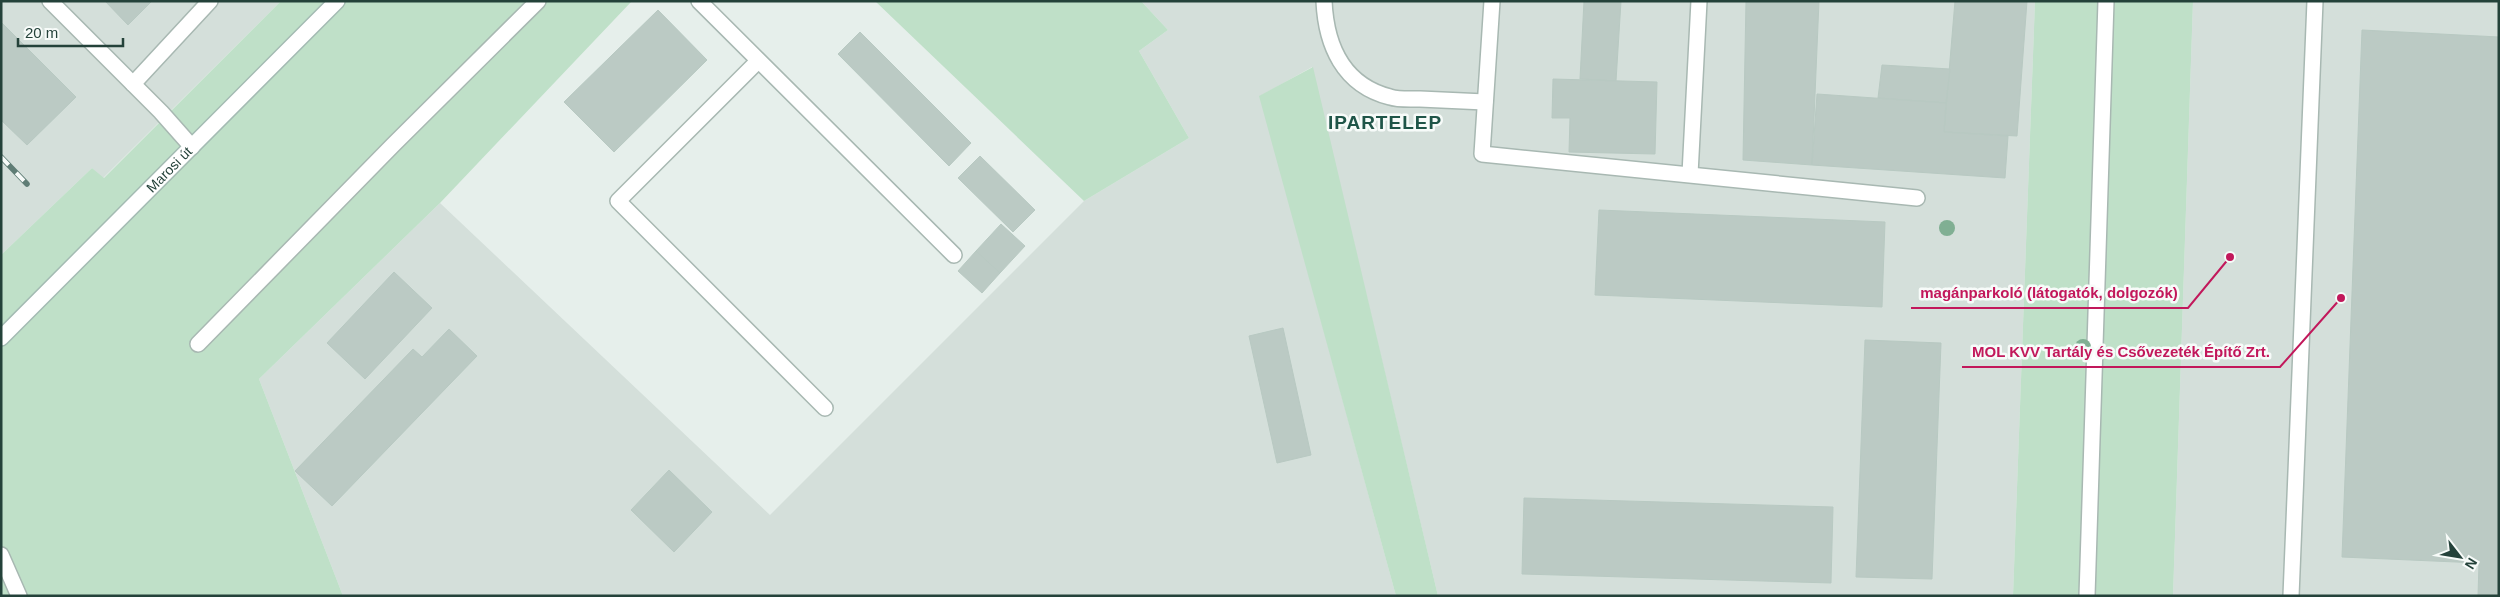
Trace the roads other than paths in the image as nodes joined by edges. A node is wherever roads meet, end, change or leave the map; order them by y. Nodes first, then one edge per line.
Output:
1 (50, 1) edge
2 (210, 1) edge
3 (337, 1) edge
4 (538, 1) edge
5 (699, 1) edge
6 (1324, 1) edge
7 (1492, 1) edge
8 (1699, 1) edge
9 (2106, 1) edge
10 (2315, 1) edge
11 (758, 61) junction
12 (133, 84) junction
13 (1485, 102) junction
14 (192, 147) junction
15 (1690, 174) junction
16 (1917, 198) dead end
17 (954, 255) dead end
18 (1, 338) edge
19 (198, 344) dead end
20 (825, 408) dead end
21 (1, 555) edge
22 (19, 596) edge
23 (2087, 596) edge
24 (2291, 596) edge

1 - 12 street
2 - 12 street
3 - 14 street, Marosi út
4 - 19 street
5 - 11 street
6 - 13 street
7 - 13 street
8 - 15 street
9 - 23 street
10 - 24 street
11 - 17 street
11 - 20 street
12 - 14 street
13 - 15 street
14 - 18 street, Marosi út
15 - 16 street
21 - 22 street

